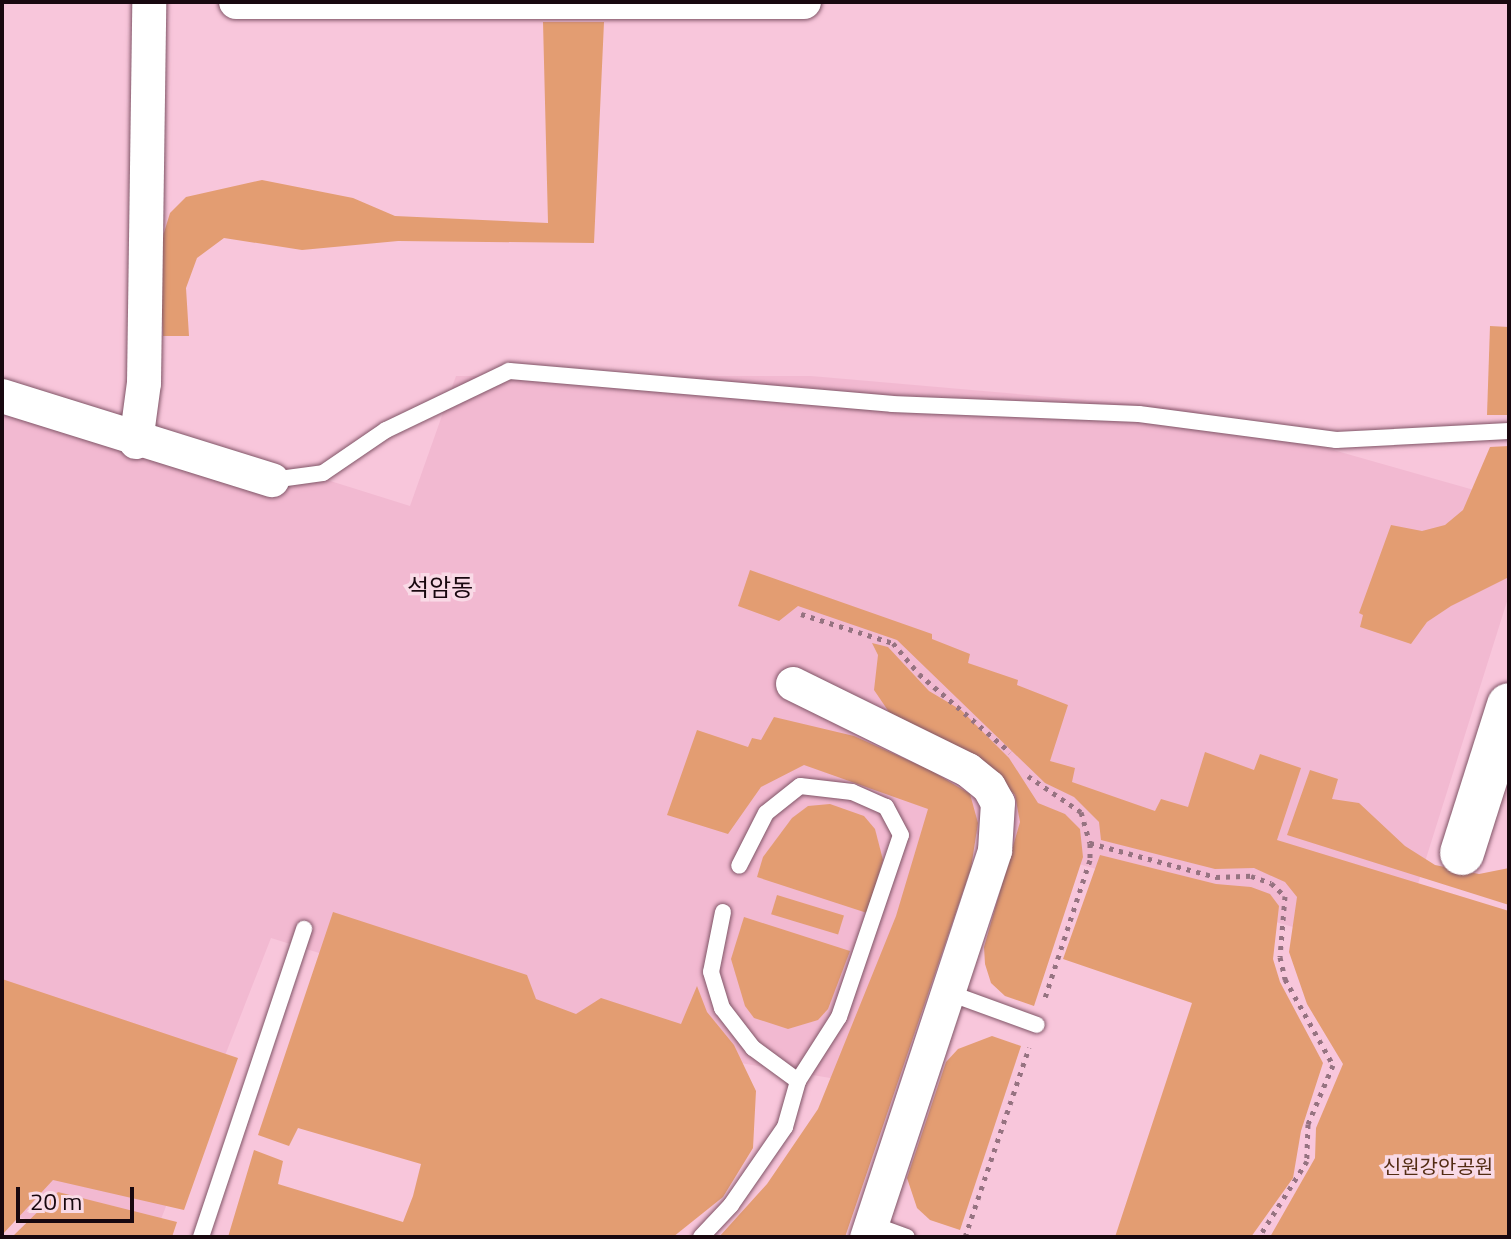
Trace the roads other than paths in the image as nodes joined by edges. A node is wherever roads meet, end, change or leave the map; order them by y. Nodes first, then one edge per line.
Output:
1 (149, 2) edge
2 (236, 2) edge
3 (804, 2) edge
4 (2, 396) edge
5 (1509, 431) edge
6 (136, 442) junction
7 (272, 480) joint
8 (793, 684) dead end
9 (1509, 705) edge
10 (1462, 853) dead end
11 (739, 866) dead end
12 (723, 912) dead end
13 (304, 929) dead end
14 (952, 994) junction
15 (1037, 1025) dead end
16 (798, 1081) junction
17 (869, 1231) edge
18 (201, 1237) edge
19 (701, 1237) edge
20 (907, 1237) edge

1 - 6 street
2 - 3 street
4 - 6 street
5 - 7 lane
6 - 7 street
8 - 14 street
9 - 10 street
11 - 16 lane
12 - 16 lane
13 - 18 lane
14 - 15 lane
14 - 17 street
16 - 19 lane
17 - 20 lane

